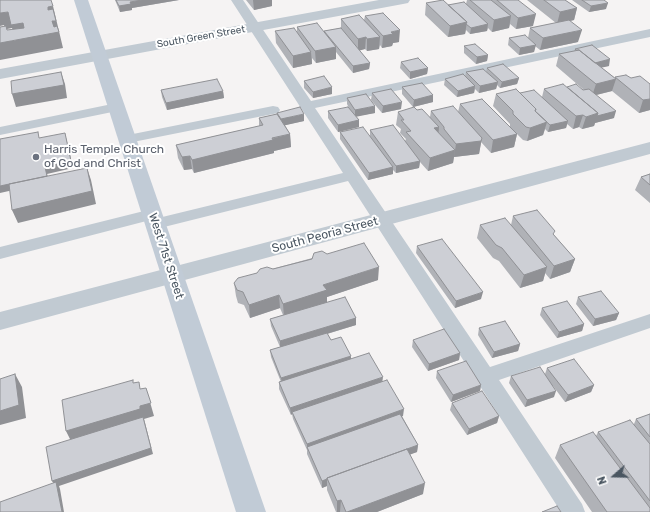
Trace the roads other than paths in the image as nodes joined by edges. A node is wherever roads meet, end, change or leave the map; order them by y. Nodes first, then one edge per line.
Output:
1 (82, 0) edge
2 (237, 0) edge
3 (403, 0) edge
4 (255, 27) junction
5 (650, 33) edge
6 (100, 56) junction
7 (0, 74) edge
8 (307, 106) junction
9 (117, 107) junction
10 (273, 110) dead end
11 (0, 131) edge
12 (128, 139) junction
13 (650, 148) edge
14 (352, 175) junction
15 (154, 219) junction
16 (382, 220) junction
17 (0, 253) edge
18 (172, 275) junction
19 (0, 321) edge
20 (650, 321) edge
21 (485, 377) junction
22 (251, 512) edge
23 (574, 512) edge

1 - 6 main road, West 71st Street
2 - 4 lane
3 - 4 street, South Green Street
4 - 6 street, South Green Street
4 - 8 lane
5 - 8 lane
6 - 7 street, South Green Street
6 - 9 main road, West 71st Street
8 - 14 lane
9 - 11 lane
9 - 12 main road, West 71st Street
10 - 12 lane
12 - 15 main road, West 71st Street
13 - 16 street, South Peoria Street
14 - 15 lane
14 - 16 lane
15 - 17 lane
15 - 18 main road, West 71st Street
16 - 18 street, South Peoria Street
16 - 21 lane
18 - 19 street, South Peoria Street
18 - 22 main road, West 71st Street
20 - 21 lane
21 - 23 lane

